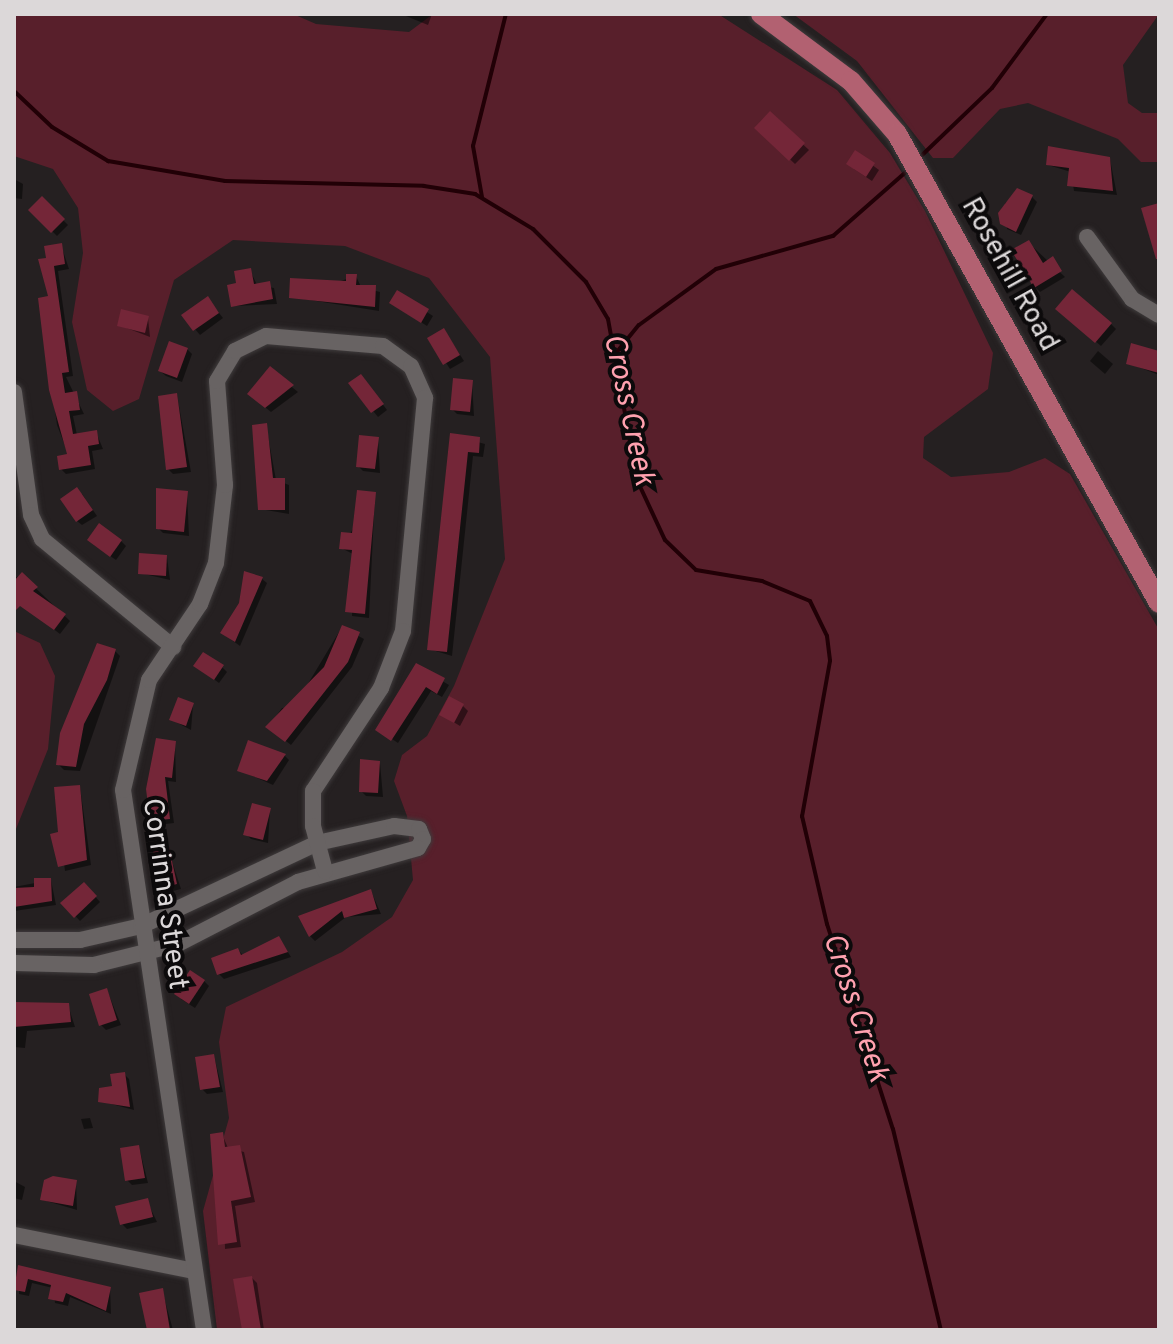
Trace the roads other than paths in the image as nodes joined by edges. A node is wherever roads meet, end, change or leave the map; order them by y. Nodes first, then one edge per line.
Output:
1 (771, 17) edge
2 (1087, 237) dead end
3 (1159, 315) edge
4 (14, 392) edge
5 (1157, 595) edge
6 (173, 647) junction
7 (317, 843) junction
8 (325, 871) junction
9 (141, 926) junction
10 (14, 940) edge
11 (145, 953) junction
12 (14, 963) edge
13 (14, 1235) edge
14 (194, 1271) junction
15 (204, 1330) edge

1 - 5 main road, Rosehill Road
2 - 3 street
4 - 6 street
6 - 7 street, Corrinna Street
6 - 9 street, Corrinna Street
7 - 8 street, Corrinna Street
7 - 8 street
7 - 9 street
8 - 11 street
9 - 10 street
9 - 11 street, Corrinna Street
11 - 12 street
11 - 14 street, Corrinna Street
13 - 14 street
14 - 15 street, Corrinna Street

